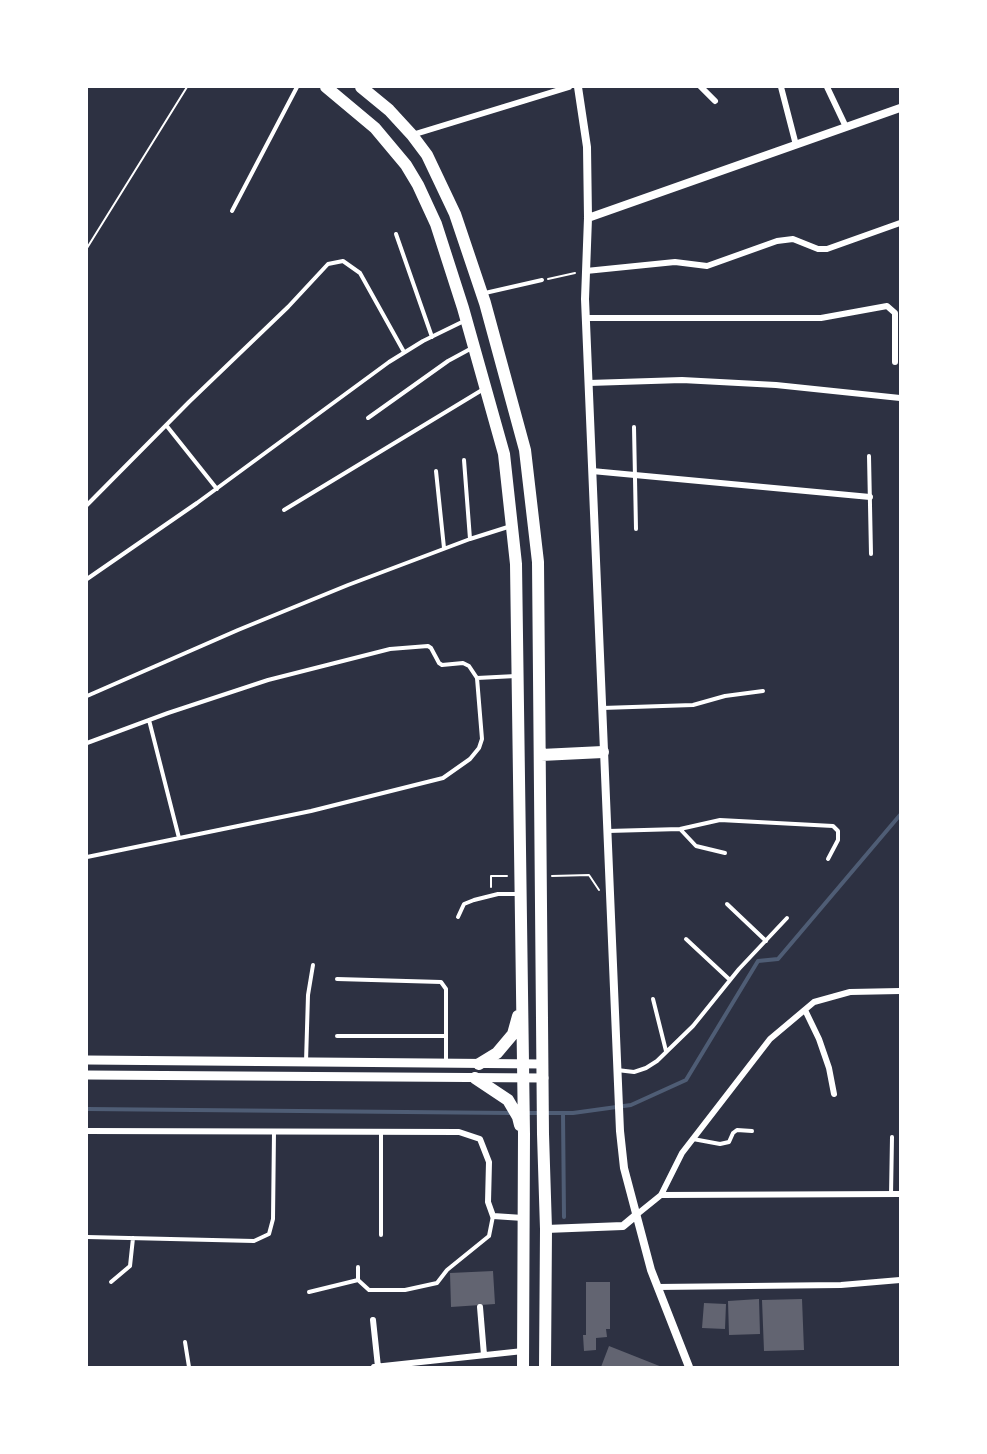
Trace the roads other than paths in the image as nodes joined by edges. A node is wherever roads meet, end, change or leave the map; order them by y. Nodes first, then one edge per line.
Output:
1 (297, 87) edge
2 (326, 87) edge
3 (361, 87) edge
4 (569, 87) edge
5 (578, 87) edge
6 (701, 87) edge
7 (782, 87) edge
8 (827, 87) edge
9 (715, 101) dead end
10 (900, 108) edge
11 (846, 127) junction
12 (412, 135) junction
13 (796, 145) junction
14 (232, 211) dead end
15 (588, 218) junction
16 (900, 223) edge
17 (396, 234) dead end
18 (586, 271) junction
19 (542, 280) road end
20 (482, 294) junction
21 (586, 318) junction
22 (467, 320) junction
23 (432, 337) junction
24 (475, 346) junction
25 (404, 352) junction
26 (895, 362) dead end
27 (589, 383) junction
28 (486, 388) junction
29 (900, 398) edge
30 (368, 418) dead end
31 (166, 425) junction
32 (634, 427) dead end
33 (869, 456) dead end
34 (464, 460) dead end
35 (436, 471) dead end
36 (592, 471) junction
37 (635, 476) junction
38 (217, 489) junction
39 (870, 497) junction
40 (87, 505) edge
41 (284, 510) dead end
42 (512, 526) junction
43 (636, 529) dead end
44 (470, 539) junction
45 (444, 549) junction
46 (871, 554) dead end
47 (87, 579) edge
48 (518, 676) junction
49 (477, 678) junction
50 (763, 691) dead end
51 (87, 696) edge
52 (602, 708) junction
53 (149, 720) junction
54 (87, 743) edge
55 (603, 752) junction
56 (541, 755) junction
57 (680, 829) junction
58 (607, 831) junction
59 (179, 838) junction
60 (725, 853) dead end
61 (87, 856) edge
62 (828, 859) dead end
63 (542, 893) junction
64 (520, 894) junction
65 (727, 904) dead end
66 (458, 917) dead end
67 (787, 918) dead end
68 (686, 939) dead end
69 (766, 941) junction
70 (313, 965) dead end
71 (337, 979) dead end
72 (730, 980) junction
73 (900, 991) edge
74 (522, 997) junction
75 (653, 999) dead end
76 (805, 1010) junction
77 (337, 1036) dead end
78 (446, 1036) junction
79 (666, 1051) junction
80 (87, 1060) edge
81 (306, 1062) junction
82 (446, 1064) junction
83 (479, 1064) junction
84 (523, 1064) junction
85 (543, 1064) junction
86 (616, 1070) junction
87 (87, 1075) edge
88 (476, 1078) junction
89 (523, 1078) junction
90 (543, 1078) junction
91 (834, 1094) dead end
92 (87, 1131) edge
93 (752, 1131) dead end
94 (274, 1132) junction
95 (381, 1132) junction
96 (892, 1137) dead end
97 (524, 1139) junction
98 (693, 1139) junction
99 (891, 1194) junction
100 (900, 1194) edge
101 (661, 1196) junction
102 (493, 1216) junction
103 (635, 1216) junction
104 (523, 1218) junction
105 (546, 1229) junction
106 (381, 1235) dead end
107 (87, 1237) edge
108 (134, 1238) junction
109 (358, 1267) dead end
110 (358, 1280) junction
111 (900, 1280) edge
112 (111, 1282) dead end
113 (657, 1287) junction
114 (309, 1292) dead end
115 (480, 1307) dead end
116 (373, 1320) dead end
117 (185, 1342) dead end
118 (523, 1351) junction
119 (483, 1355) junction
120 (189, 1367) edge
121 (376, 1367) edge
122 (523, 1367) edge
123 (545, 1367) edge
124 (689, 1367) edge

1 - 14 lane
2 - 22 highway
3 - 12 highway
4 - 12 street
5 - 15 street
6 - 9 street
7 - 13 street
8 - 11 street
10 - 11 street
11 - 13 street
12 - 20 highway
13 - 15 street
15 - 18 street
16 - 18 street
17 - 23 lane
18 - 21 street
19 - 20 lane
20 - 56 highway
21 - 26 street
21 - 27 street
22 - 23 lane
22 - 24 highway
23 - 25 lane
24 - 28 highway
24 - 30 lane
25 - 31 lane
25 - 38 lane
27 - 29 street
27 - 36 street
28 - 41 lane
28 - 42 highway
31 - 38 lane
31 - 40 lane
32 - 37 lane
33 - 39 lane
34 - 44 lane
35 - 45 lane
36 - 37 street
36 - 52 street
37 - 39 street
37 - 43 lane
38 - 47 lane
39 - 46 lane
42 - 44 lane
42 - 48 highway
44 - 45 lane
45 - 51 lane
48 - 49 lane
48 - 64 highway
49 - 53 lane
49 - 59 lane
50 - 52 lane
52 - 55 street
53 - 54 lane
53 - 59 lane
55 - 56 highway
55 - 58 street
56 - 63 highway
57 - 58 lane
57 - 60 lane
57 - 62 lane
58 - 86 street
59 - 61 lane
63 - 64 highway
63 - 85 highway
64 - 66 lane
64 - 74 highway
65 - 69 lane
67 - 69 lane
68 - 72 lane
69 - 72 lane
70 - 81 lane
71 - 78 lane
72 - 79 lane
73 - 76 street
74 - 83 highway
74 - 84 highway
75 - 79 lane
76 - 91 street
76 - 98 street
77 - 78 lane
78 - 82 lane
79 - 86 lane
80 - 81 main road
81 - 82 main road
82 - 83 main road
83 - 84 main road
84 - 85 main road
84 - 89 highway
85 - 90 highway
86 - 103 street
87 - 88 main road
88 - 89 main road
88 - 97 highway
89 - 90 main road
89 - 97 highway
90 - 105 highway
92 - 94 street
93 - 98 lane
94 - 95 street
94 - 108 lane
95 - 102 street
95 - 106 lane
96 - 99 lane
97 - 104 highway
98 - 101 street
99 - 100 street
99 - 101 street
101 - 103 street
102 - 104 street
102 - 110 lane
103 - 105 street
103 - 113 street
104 - 118 highway
105 - 123 highway
107 - 108 lane
108 - 112 lane
109 - 110 lane
110 - 114 lane
111 - 113 street
113 - 124 street
115 - 119 street
116 - 121 street
117 - 120 lane
118 - 119 street
118 - 122 highway
119 - 121 street

